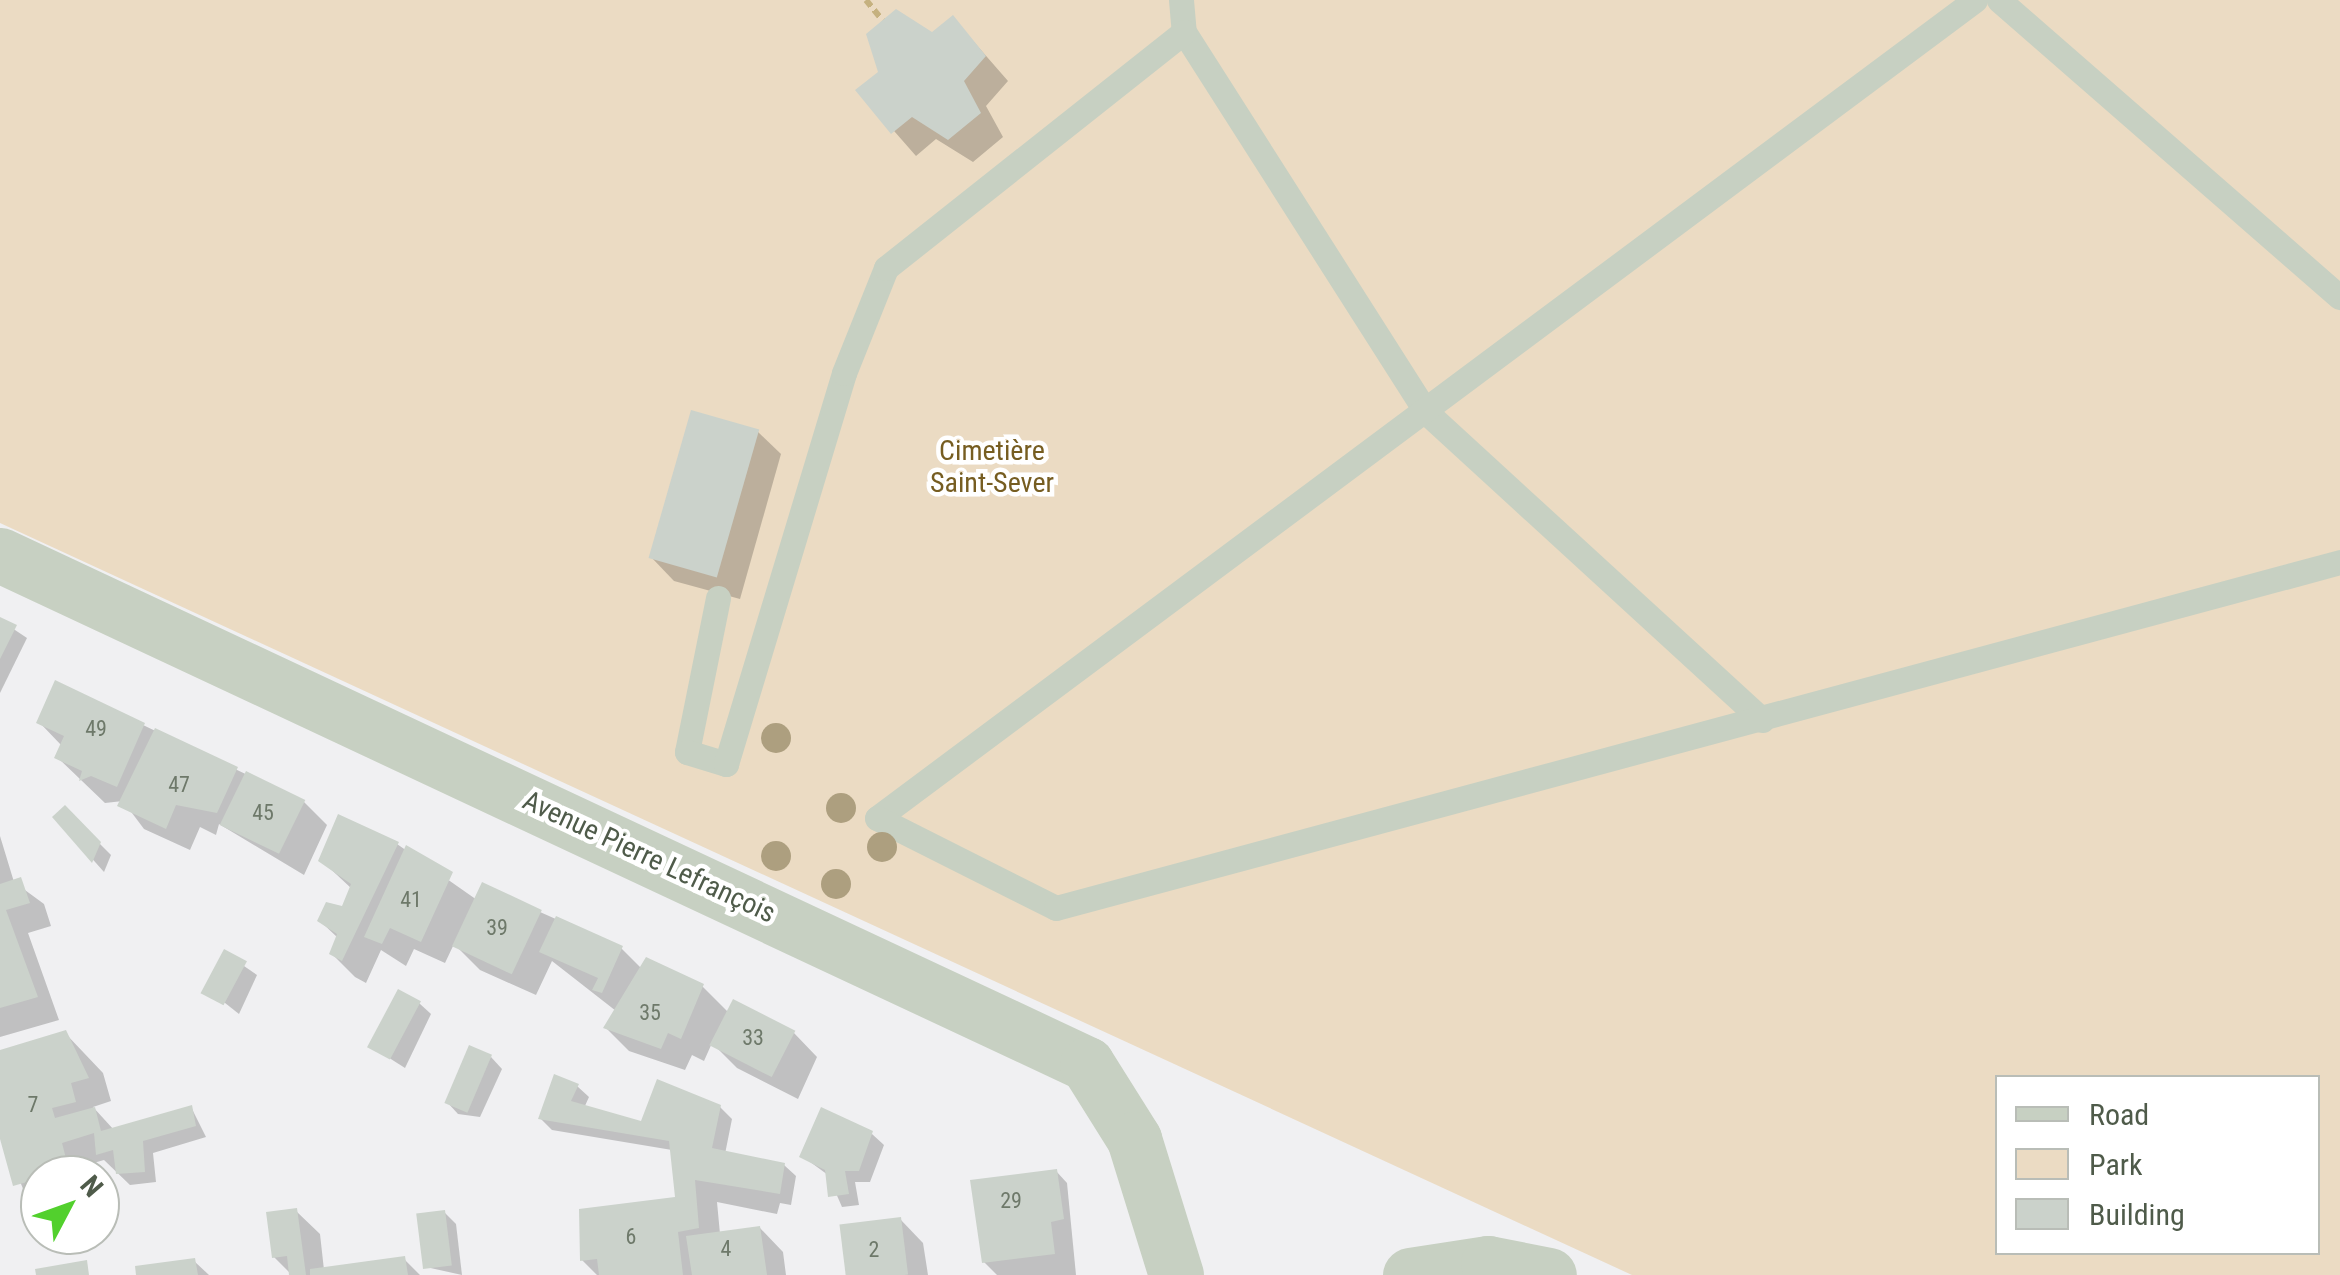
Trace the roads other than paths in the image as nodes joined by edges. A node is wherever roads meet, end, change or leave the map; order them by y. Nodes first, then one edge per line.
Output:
1 (1181, 0) edge
2 (1975, 0) edge
3 (2000, 0) edge
4 (1184, 32) junction
5 (2340, 297) edge
6 (1426, 412) junction
7 (0, 555) edge
8 (2340, 562) edge
9 (718, 598) dead end
10 (1762, 720) junction
11 (1176, 1275) edge
12 (1410, 1275) edge
13 (1549, 1275) edge

1 - 4 lane
2 - 6 lane
3 - 5 lane
4 - 6 lane
4 - 9 lane
6 - 10 lane
6 - 10 lane
7 - 11 street, Avenue Pierre Lefrançois
8 - 10 lane
12 - 13 street

